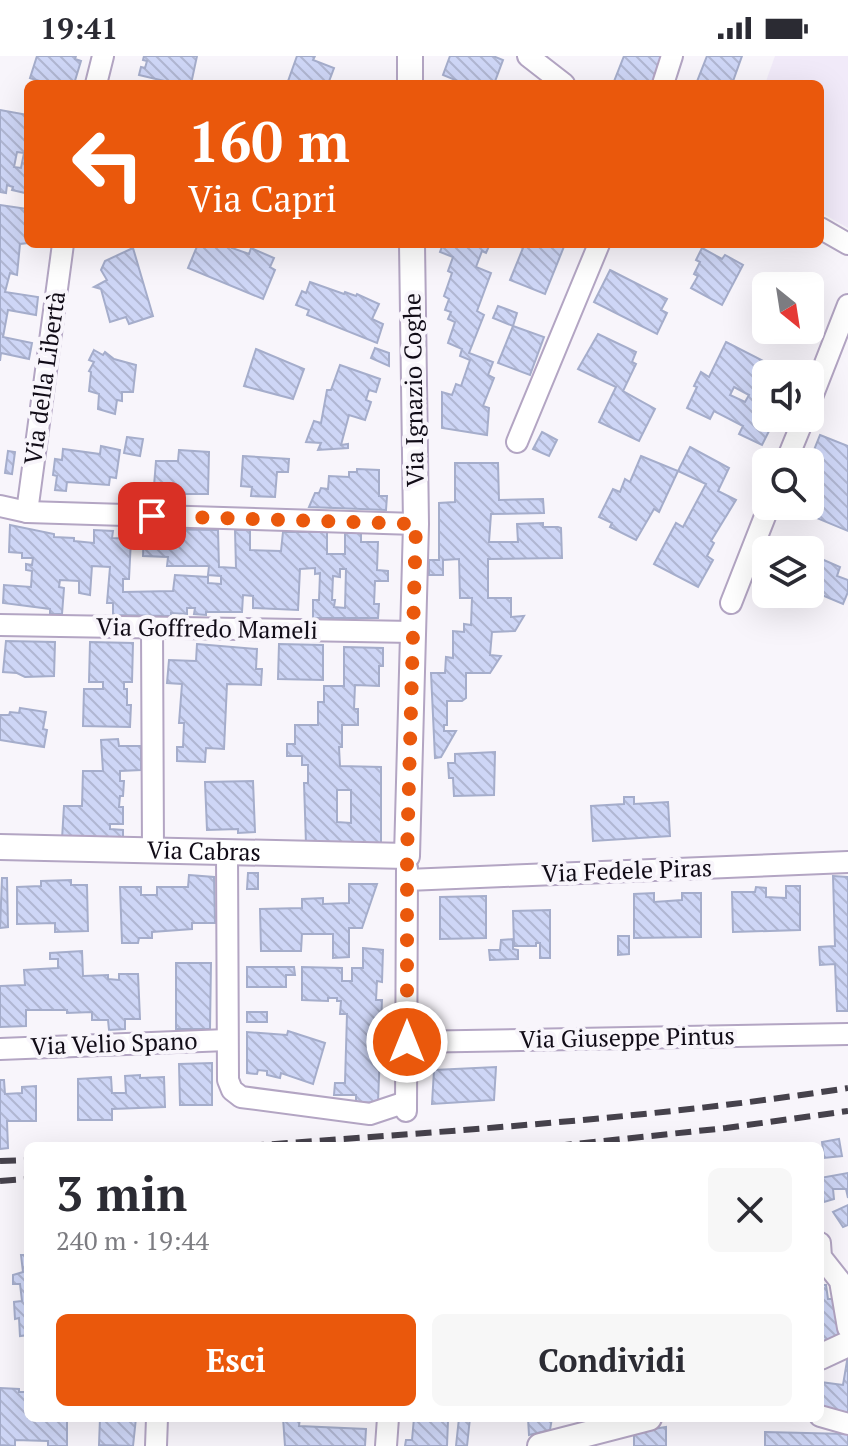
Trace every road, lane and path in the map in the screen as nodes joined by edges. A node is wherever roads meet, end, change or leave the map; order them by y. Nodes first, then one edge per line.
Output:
1 (103, 56) edge
2 (410, 56) edge
3 (528, 56) edge
4 (672, 56) edge
5 (97, 80) edge
6 (410, 80) edge
7 (559, 80) edge
8 (664, 80) edge
9 (824, 230) edge
10 (848, 244) edge
11 (62, 248) edge
12 (412, 248) edge
13 (597, 248) edge
14 (848, 305) edge
15 (824, 366) edge
16 (517, 442) dead end
17 (0, 506) edge
18 (27, 512) junction
19 (764, 520) edge
20 (416, 524) junction
21 (731, 603) dead end
22 (0, 625) edge
23 (152, 628) junction
24 (413, 632) junction
25 (0, 847) edge
26 (153, 851) junction
27 (227, 853) junction
28 (407, 856) junction
29 (848, 862) edge
30 (407, 880) junction
31 (848, 1034) edge
32 (227, 1040) junction
33 (407, 1042) junction
34 (0, 1049) edge
35 (824, 1261) edge
36 (848, 1328) edge
37 (848, 1344) edge
38 (824, 1355) edge
39 (824, 1417) edge
40 (157, 1422) edge
41 (388, 1422) edge
42 (634, 1422) edge
43 (848, 1424) edge
44 (551, 1444) edge
45 (156, 1446) edge
46 (386, 1446) edge

1 - 5 street
2 - 6 street
3 - 7 street
4 - 8 street
9 - 10 street
11 - 18 street, Via della Libertà
12 - 20 street, Via Ignazio Coghe
13 - 16 street
14 - 15 street
17 - 18 street
18 - 20 street
19 - 21 street
20 - 24 street, Via Ignazio Coghe
22 - 23 street, Via Goffredo Mameli
23 - 24 street, Via Goffredo Mameli
23 - 26 street
24 - 28 street, Via Ignazio Coghe
25 - 26 street, Via Cabras
26 - 27 street, Via Cabras
27 - 28 street, Via Cabras
27 - 32 street
28 - 30 street, Via Ignazio Coghe
29 - 30 street, Via Fedele Piras
30 - 33 street, Via Ignazio Coghe
31 - 33 street, Via Giuseppe Pintus
32 - 33 street, Via Ignazio Coghe
32 - 34 street, Via Velio Spano
35 - 36 street
37 - 38 street
39 - 43 street
40 - 45 street
41 - 46 street
42 - 44 street

